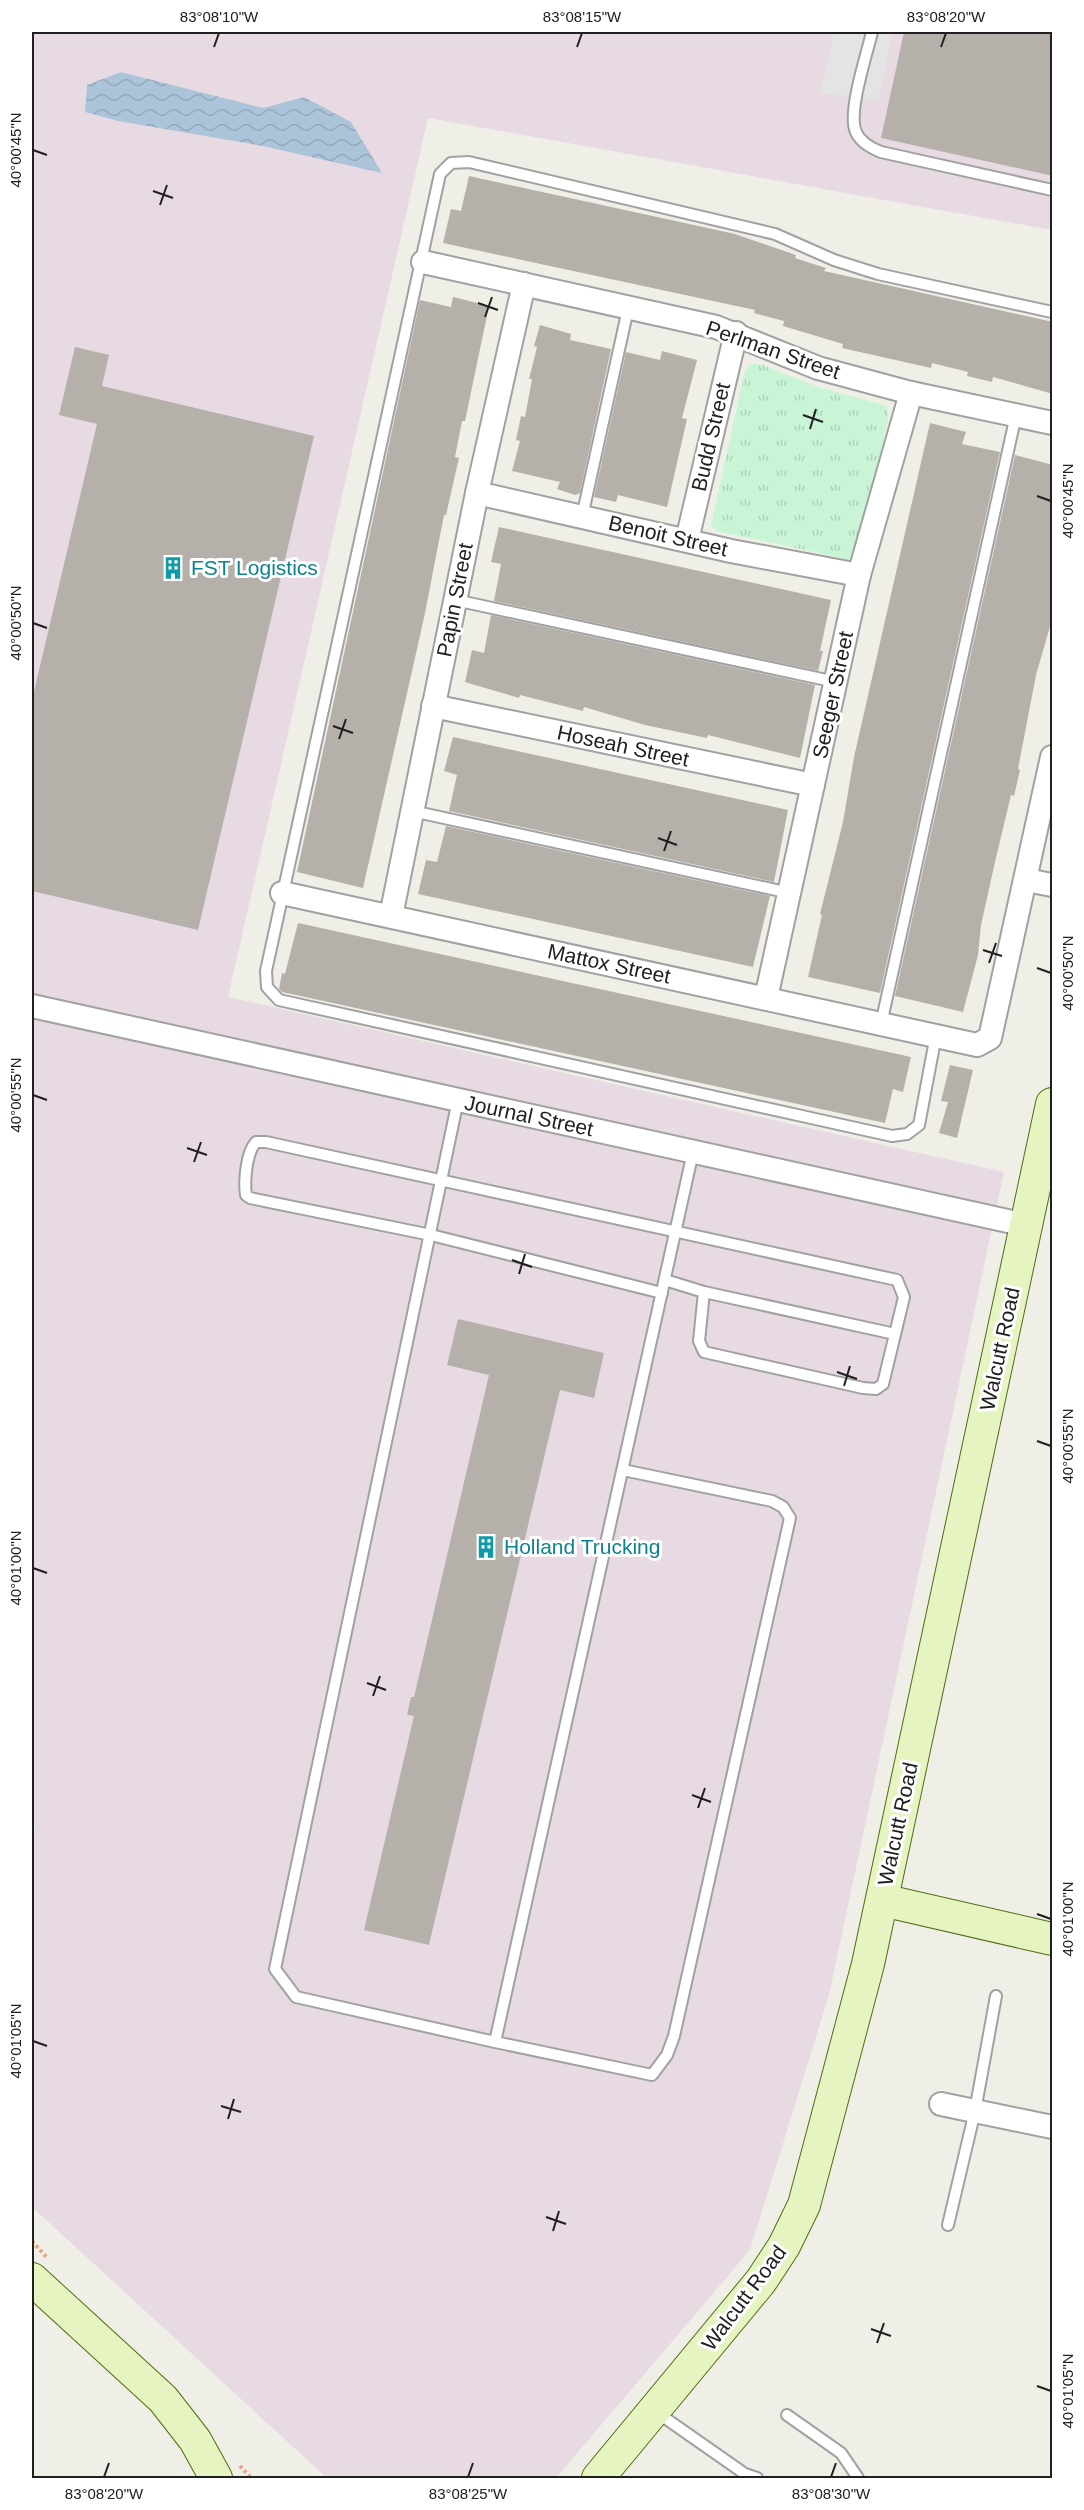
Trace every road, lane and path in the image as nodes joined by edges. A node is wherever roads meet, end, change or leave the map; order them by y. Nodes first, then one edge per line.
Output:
1 (872, 32) edge
2 (1053, 190) edge
3 (423, 262) junction
4 (524, 284) junction
5 (628, 309) junction
6 (1053, 312) edge
7 (736, 333) junction
8 (910, 393) junction
9 (1016, 415) junction
10 (1053, 423) edge
11 (477, 493) junction
12 (582, 517) junction
13 (687, 540) junction
14 (859, 575) junction
15 (455, 600) junction
16 (836, 682) junction
17 (433, 706) junction
18 (1053, 757) edge
19 (813, 785) junction
20 (412, 811) junction
21 (1026, 880) junction
22 (1053, 885) edge
23 (282, 893) junction
24 (790, 893) junction
25 (391, 916) junction
26 (766, 999) junction
27 (32, 1006) edge
28 (881, 1024) junction
29 (936, 1035) junction
30 (458, 1100) junction
31 (1053, 1104) edge
32 (693, 1152) junction
33 (442, 1179) junction
34 (1026, 1225) junction
35 (676, 1232) junction
36 (431, 1236) junction
37 (665, 1280) junction
38 (704, 1292) junction
39 (662, 1293) junction
40 (895, 1335) junction
41 (623, 1470) junction
42 (882, 1900) junction
43 (1053, 1939) edge
44 (996, 1995) dead end
45 (495, 2042) junction
46 (941, 2104) dead end
47 (975, 2111) junction
48 (1053, 2127) edge
49 (948, 2225) dead end
50 (32, 2279) edge
51 (655, 2411) junction
52 (787, 2415) dead end
53 (216, 2478) edge
54 (598, 2478) edge
55 (757, 2478) edge
56 (858, 2478) edge

1 - 2 lane
3 - 4 street, Perlman Street
3 - 6 lane
3 - 23 lane
4 - 5 street, Perlman Street
4 - 11 street, Papin Street
5 - 7 street, Perlman Street
5 - 12 lane
7 - 8 street, Perlman Street
7 - 13 street, Budd Street
8 - 9 street, Perlman Street
8 - 14 street, Seeger Street
9 - 10 street, Perlman Street
9 - 28 lane
11 - 12 street, Benoit Street
11 - 15 street, Papin Street
12 - 13 street, Benoit Street
13 - 14 street, Benoit Street
14 - 16 street, Seeger Street
15 - 16 lane
15 - 17 street, Papin Street
16 - 19 street, Seeger Street
17 - 19 street, Hoseah Street
17 - 20 street, Papin Street
18 - 21 street, Mattox Street
19 - 24 street, Seeger Street
20 - 24 lane
20 - 25 street, Papin Street
21 - 22 street
21 - 29 street, Mattox Street
23 - 25 street, Mattox Street
23 - 29 lane
24 - 26 street, Seeger Street
25 - 26 street, Mattox Street
26 - 28 street, Mattox Street
27 - 30 street, Journal Street
28 - 29 street, Mattox Street
30 - 32 street, Journal Street
30 - 33 lane
31 - 34 street, Walcutt Road
32 - 34 street, Journal Street
32 - 35 lane
33 - 35 lane
33 - 36 lane
33 - 36 lane
34 - 42 street, Walcutt Road
35 - 37 lane
35 - 40 lane
36 - 39 lane
36 - 45 lane
37 - 38 lane
37 - 39 lane
38 - 40 lane
38 - 40 lane
39 - 41 lane
41 - 45 lane
41 - 45 lane
42 - 43 street
42 - 51 street, Walcutt Road
44 - 47 lane
46 - 47 street
47 - 48 street
47 - 49 lane
50 - 53 street
51 - 54 street, Walcutt Road
51 - 55 lane
52 - 56 lane

